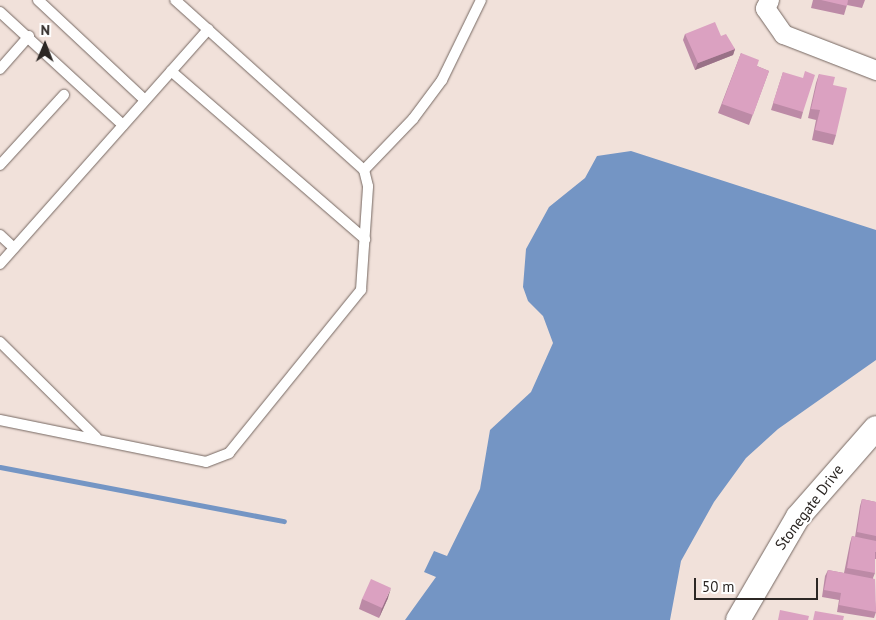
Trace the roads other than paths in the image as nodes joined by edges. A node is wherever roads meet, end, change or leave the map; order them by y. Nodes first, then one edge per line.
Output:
1 (38, 0) edge
2 (175, 0) edge
3 (481, 0) edge
4 (767, 4) edge
5 (0, 12) edge
6 (209, 29) junction
7 (29, 36) junction
8 (0, 69) edge
9 (876, 70) edge
10 (171, 71) junction
11 (64, 95) dead end
12 (145, 100) junction
13 (123, 125) junction
14 (0, 166) edge
15 (364, 170) junction
16 (0, 235) edge
17 (364, 239) junction
18 (14, 248) junction
19 (0, 264) edge
20 (0, 342) edge
21 (0, 420) edge
22 (876, 428) edge
23 (96, 437) junction
24 (738, 620) edge

1 - 12 lane
2 - 6 lane
3 - 15 lane
4 - 9 street
5 - 7 lane
6 - 10 lane
6 - 15 lane
7 - 8 lane
7 - 13 lane
10 - 12 lane
10 - 17 lane
11 - 14 lane
12 - 13 lane
13 - 18 lane
15 - 17 lane
16 - 18 lane
17 - 23 lane
18 - 19 lane
20 - 23 lane
21 - 23 lane
22 - 24 street, Stonegate Drive

